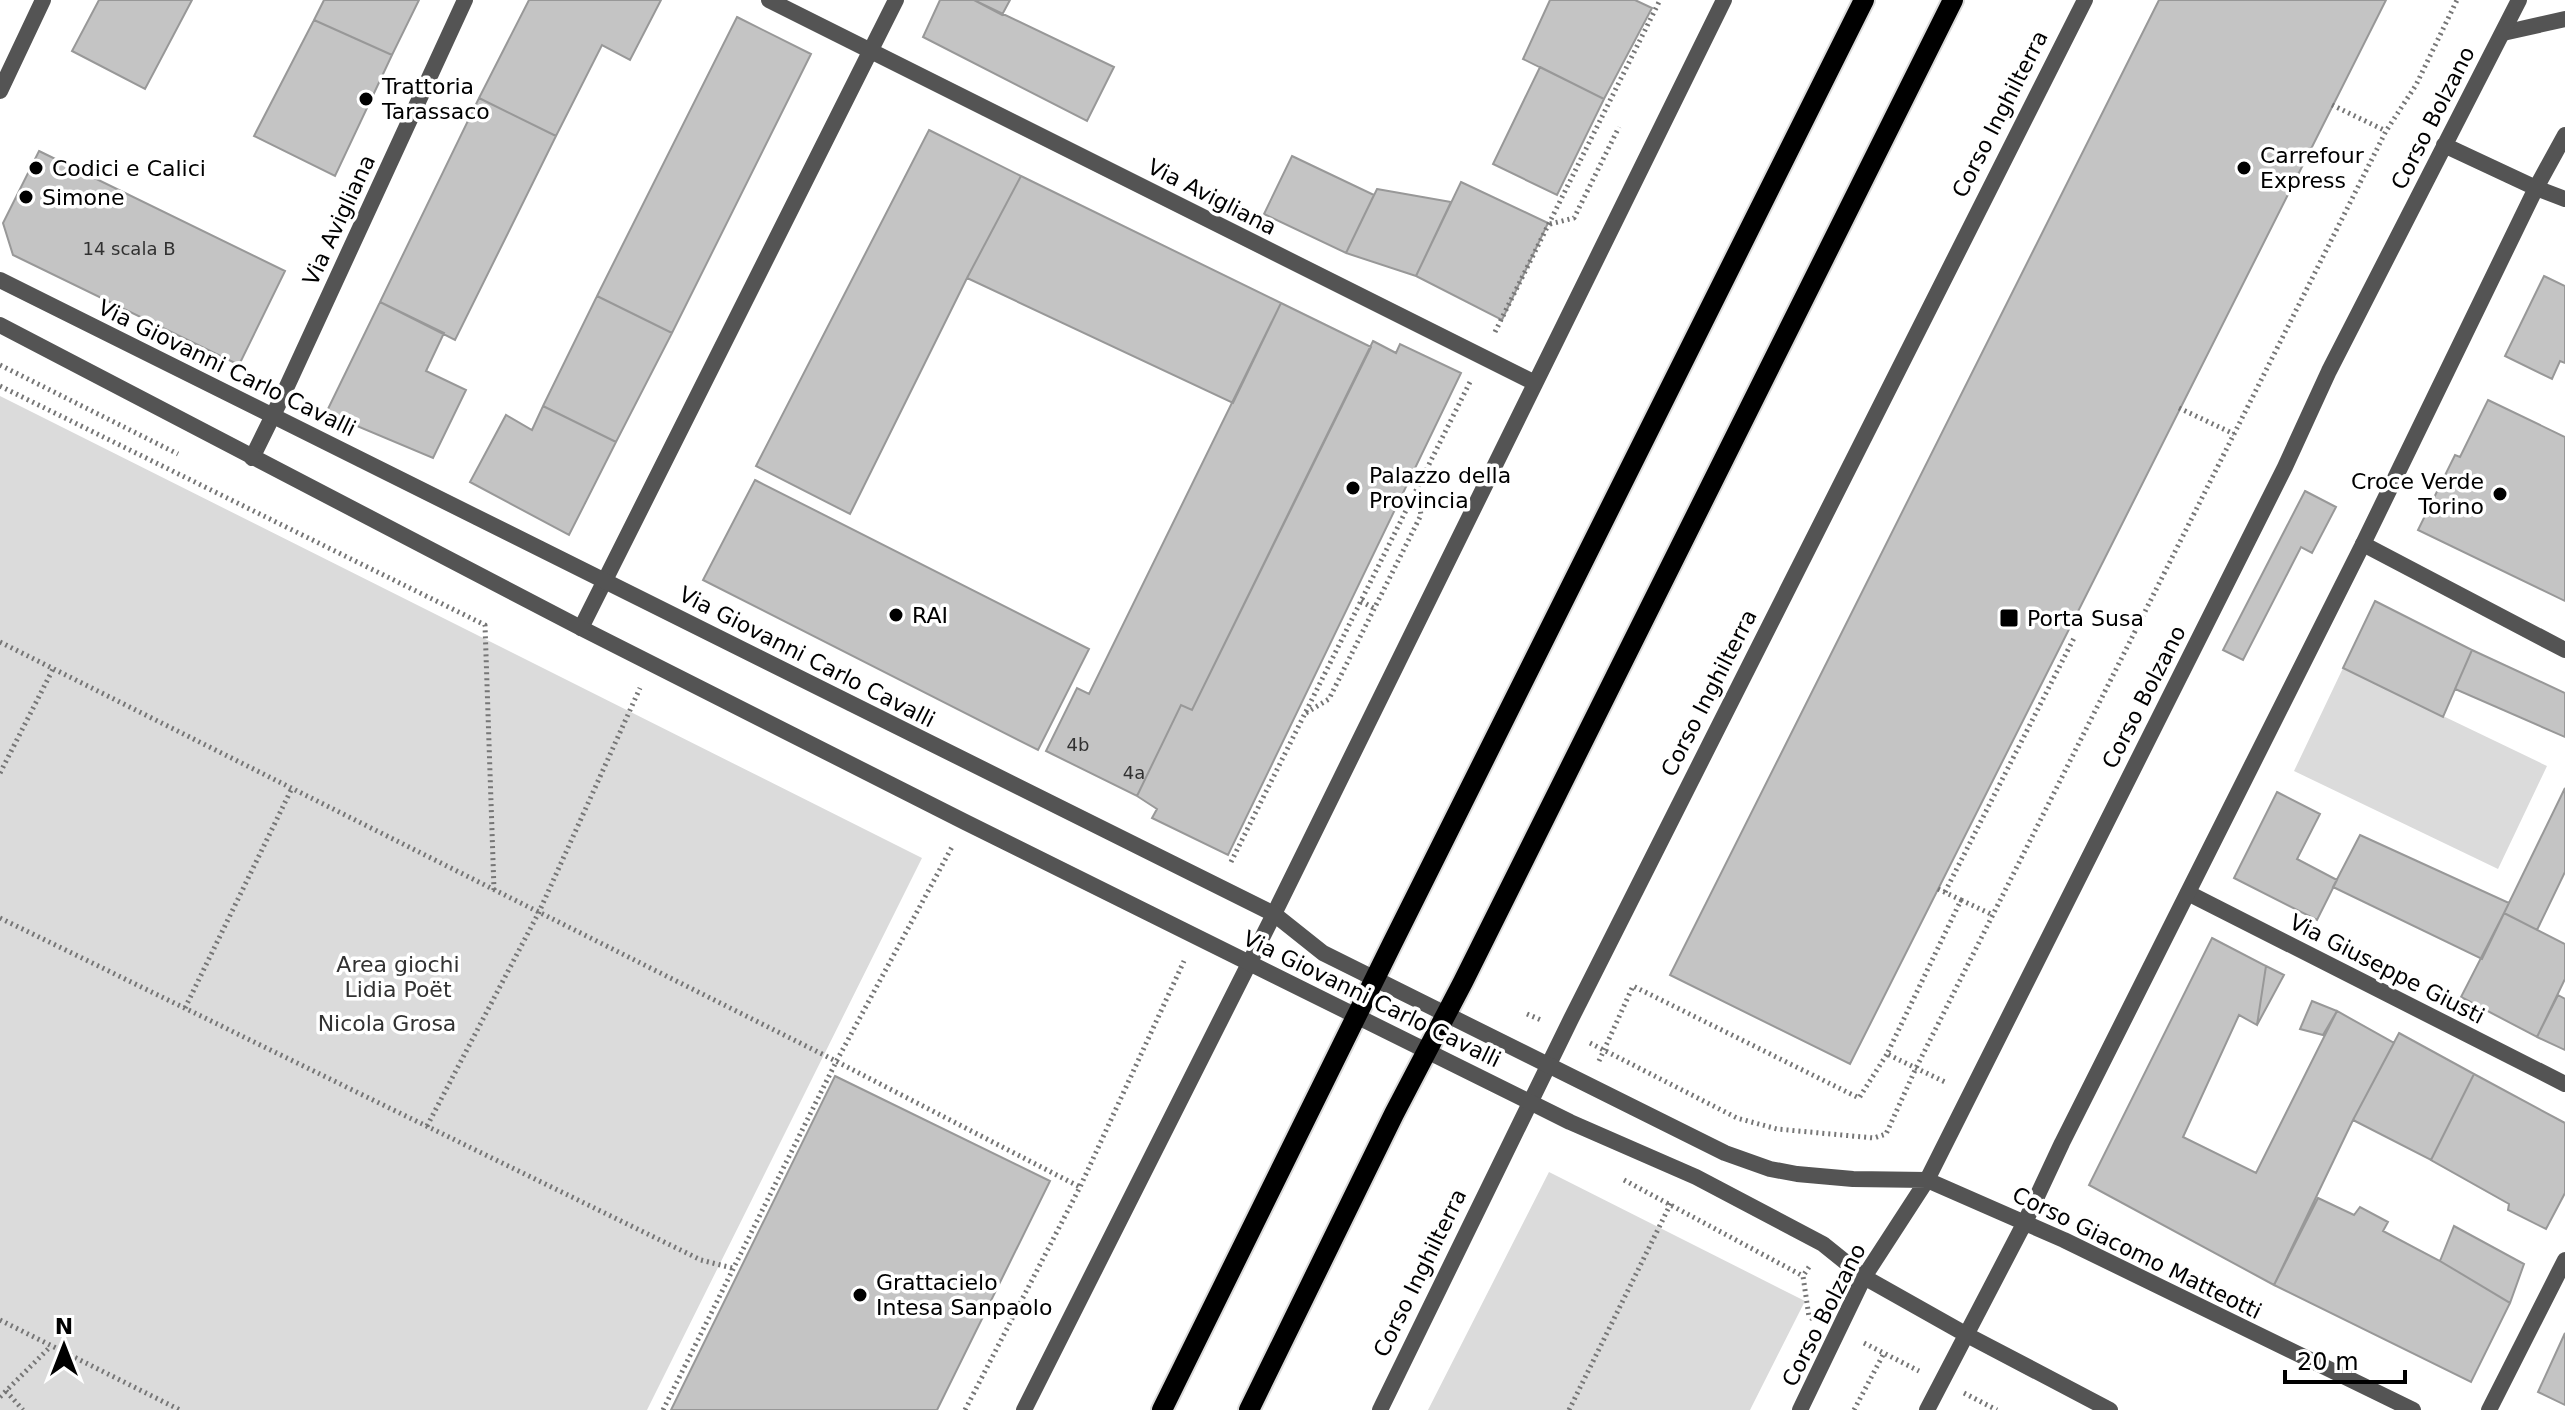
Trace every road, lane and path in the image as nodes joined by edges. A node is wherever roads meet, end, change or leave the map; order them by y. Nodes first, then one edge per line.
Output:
1 (43, 0) edge
2 (465, 0) edge
3 (769, 0) edge
4 (896, 0) edge
5 (1660, 0) edge
6 (1724, 0) edge
7 (1864, 0) edge
8 (1953, 0) edge
9 (2085, 0) edge
10 (2457, 0) edge
11 (2519, 0) edge
12 (2565, 19) edge
13 (2503, 33) junction
14 (870, 51) junction
15 (0, 91) edge
16 (2332, 105) dead end
17 (1619, 127) dead end
18 (2386, 131) junction
19 (2565, 135) edge
20 (2444, 145) junction
21 (2536, 188) junction
22 (2565, 199) edge
23 (1549, 225) junction
24 (0, 280) edge
25 (0, 325) edge
26 (1483, 357) junction
27 (1535, 383) junction
28 (0, 386) edge
29 (2179, 408) dead end
30 (273, 415) junction
31 (2234, 434) junction
32 (252, 458) junction
33 (1417, 489) junction
34 (2363, 544) junction
35 (604, 580) junction
36 (1361, 601) junction
37 (1375, 609) junction
38 (581, 628) junction
39 (2074, 638) dead end
40 (0, 642) edge
41 (2565, 650) edge
42 (652, 665) junction
43 (53, 669) junction
44 (1305, 713) junction
45 (0, 773) edge
46 (292, 788) junction
47 (965, 822) junction
48 (1217, 887) junction
49 (1938, 889) dead end
50 (494, 890) junction
51 (1945, 892) junction
52 (2188, 893) junction
53 (1961, 900) junction
54 (539, 912) junction
55 (1274, 914) junction
56 (1993, 915) junction
57 (0, 918) edge
58 (1196, 936) junction
59 (1249, 963) junction
60 (1375, 979) junction
61 (1633, 986) dead end
62 (185, 1008) junction
63 (1446, 1014) junction
64 (1527, 1014) dead end
65 (1357, 1017) junction
66 (1565, 1033) junction
67 (1427, 1051) junction
68 (1887, 1054) junction
69 (836, 1062) junction
70 (1550, 1064) junction
71 (1916, 1068) junction
72 (2565, 1084) edge
73 (1969, 1094) junction
74 (1531, 1103) junction
75 (427, 1126) junction
76 (1615, 1175) dead end
77 (1696, 1177) junction
78 (1927, 1180) junction
79 (1080, 1187) junction
80 (1670, 1204) junction
81 (2025, 1222) junction
82 (2565, 1260) edge
83 (732, 1268) junction
84 (1864, 1277) junction
85 (0, 1320) edge
86 (1838, 1331) junction
87 (1967, 1335) junction
88 (51, 1346) junction
89 (1884, 1353) junction
90 (1942, 1382) junction
91 (6, 1391) junction
92 (0, 1397) edge
93 (23, 1410) edge
94 (180, 1410) edge
95 (663, 1410) edge
96 (965, 1410) edge
97 (1024, 1410) edge
98 (1162, 1410) edge
99 (1249, 1410) edge
100 (1380, 1410) edge
101 (1569, 1410) edge
102 (1800, 1410) edge
103 (1854, 1410) edge
104 (1927, 1410) edge
105 (1997, 1410) edge
106 (2110, 1410) edge
107 (2413, 1410) edge
108 (2489, 1410) edge

1 - 15 street
2 - 30 street, Via Avigliana
3 - 14 street, Via Avigliana
4 - 14 street
5 - 23 path
6 - 27 street
7 - 60 main road
8 - 63 main road
9 - 66 street, Corso Inghilterra
10 - 18 path
11 - 13 street, Corso Bolzano
12 - 13 street
13 - 20 street, Corso Bolzano
14 - 26 street, Via Avigliana
14 - 35 street
16 - 18 path
17 - 23 path
18 - 31 path
19 - 21 street
20 - 21 street
20 - 73 street, Corso Bolzano
21 - 22 street
21 - 34 street
23 - 26 path
24 - 30 street, Via Giovanni Carlo Cavalli
25 - 32 street, Via Giovanni Carlo Cavalli
26 - 27 street, Via Avigliana
26 - 33 path
27 - 55 street
28 - 50 path
29 - 31 path
30 - 32 street, Via Avigliana
30 - 35 street, Via Giovanni Carlo Cavalli
31 - 56 path
32 - 38 street, Via Giovanni Carlo Cavalli
33 - 36 path
33 - 37 path
34 - 41 street
34 - 52 street
35 - 38 street
35 - 48 street, Via Giovanni Carlo Cavalli
36 - 37 path
36 - 44 path
37 - 44 path
38 - 42 street, Via Giovanni Carlo Cavalli
39 - 51 path
40 - 43 path
42 - 47 street, Via Giovanni Carlo Cavalli
42 - 54 path
43 - 45 path
43 - 46 path
44 - 48 path
46 - 50 path
46 - 62 path
47 - 58 street, Via Giovanni Carlo Cavalli
47 - 69 path
48 - 55 street, Via Giovanni Carlo Cavalli
49 - 51 path
50 - 54 path
51 - 53 path
52 - 72 street, Via Giuseppe Giusti
52 - 81 street
53 - 56 path
53 - 68 path
54 - 69 path
54 - 75 path
55 - 59 street
55 - 60 street, Via Giovanni Carlo Cavalli
56 - 71 path
57 - 62 path
58 - 59 street, Via Giovanni Carlo Cavalli
58 - 79 path
59 - 65 street, Via Giovanni Carlo Cavalli
59 - 97 street
60 - 63 street, Via Giovanni Carlo Cavalli
60 - 65 main road
61 - 68 path
62 - 75 path
63 - 67 main road
63 - 70 street, Via Giovanni Carlo Cavalli
64 - 66 path
65 - 67 street, Via Giovanni Carlo Cavalli
65 - 98 main road
66 - 70 street, Corso Inghilterra
66 - 71 path
67 - 74 street, Via Giovanni Carlo Cavalli
67 - 99 main road
68 - 71 path
69 - 79 path
69 - 83 path
70 - 74 street, Corso Inghilterra
70 - 78 street, Via Giovanni Carlo Cavalli
71 - 73 path
73 - 78 street, Corso Bolzano
74 - 77 street, Via Giovanni Carlo Cavalli
74 - 100 street, Corso Inghilterra
75 - 83 path
76 - 80 path
77 - 80 path
77 - 84 street, Via Giovanni Carlo Cavalli
78 - 81 street, Corso Giacomo Matteotti
78 - 84 street, Corso Bolzano
79 - 96 path
80 - 86 path
80 - 101 path
81 - 87 street
81 - 107 street, Corso Giacomo Matteotti
82 - 108 street
83 - 95 path
84 - 86 street, Corso Bolzano
84 - 87 street
85 - 88 path
86 - 89 path
86 - 102 street, Corso Bolzano
87 - 90 street
87 - 106 street
88 - 91 path
88 - 94 path
89 - 90 path
89 - 103 path
90 - 104 street
90 - 105 path
91 - 92 path
91 - 93 path

